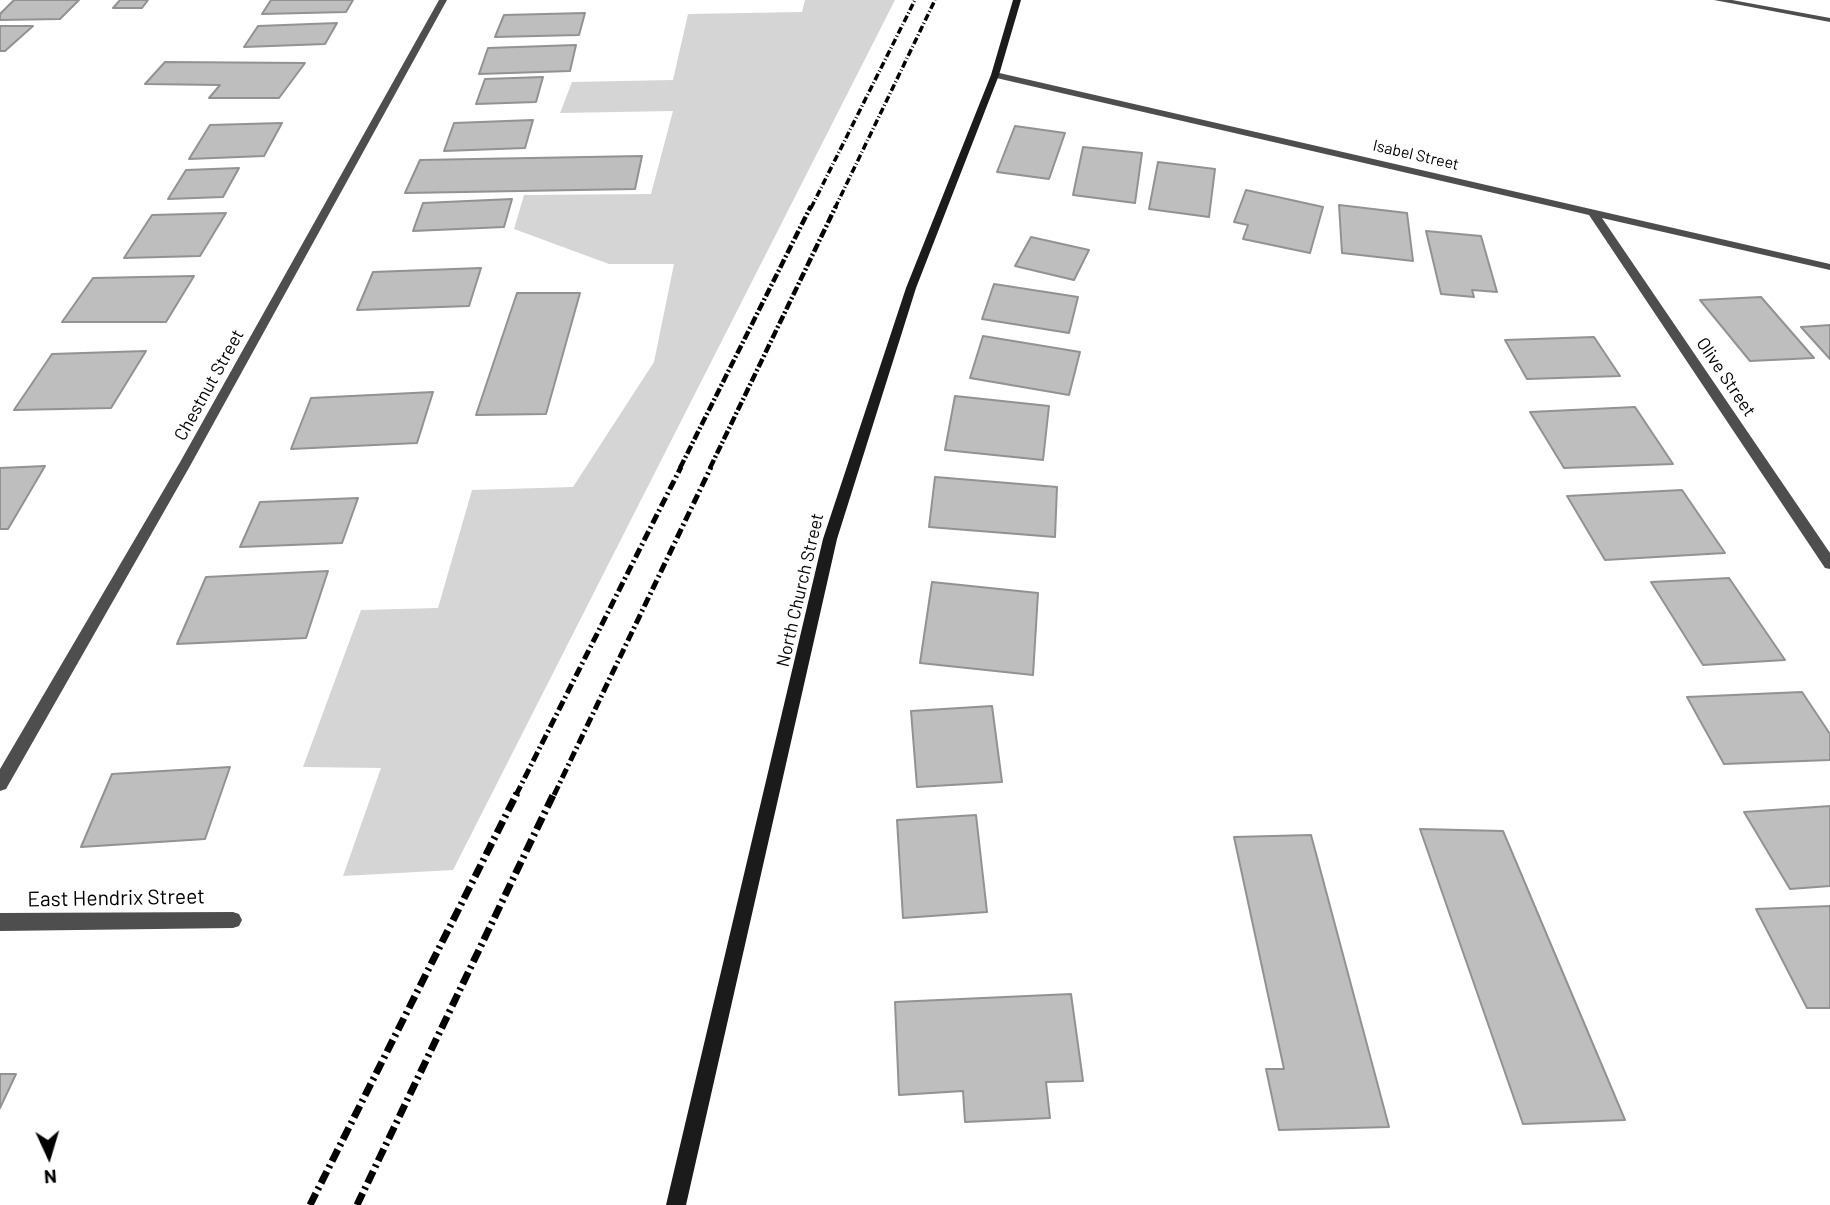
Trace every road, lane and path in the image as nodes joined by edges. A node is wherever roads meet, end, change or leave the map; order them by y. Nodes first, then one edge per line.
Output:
1 (443, 0) edge
2 (1017, 0) edge
3 (1718, 0) edge
4 (1830, 20) edge
5 (995, 75) junction
6 (1592, 211) junction
7 (1830, 267) edge
8 (1830, 564) edge
9 (0, 784) edge
10 (233, 920) dead end
11 (0, 922) edge
12 (677, 1205) edge

1 - 9 street, Chestnut Street
2 - 5 street, North Church Street
3 - 4 street
5 - 6 street, Isabel Street
5 - 12 street, North Church Street
6 - 7 street, Isabel Street
6 - 8 street, Olive Street
10 - 11 street, East Hendrix Street

